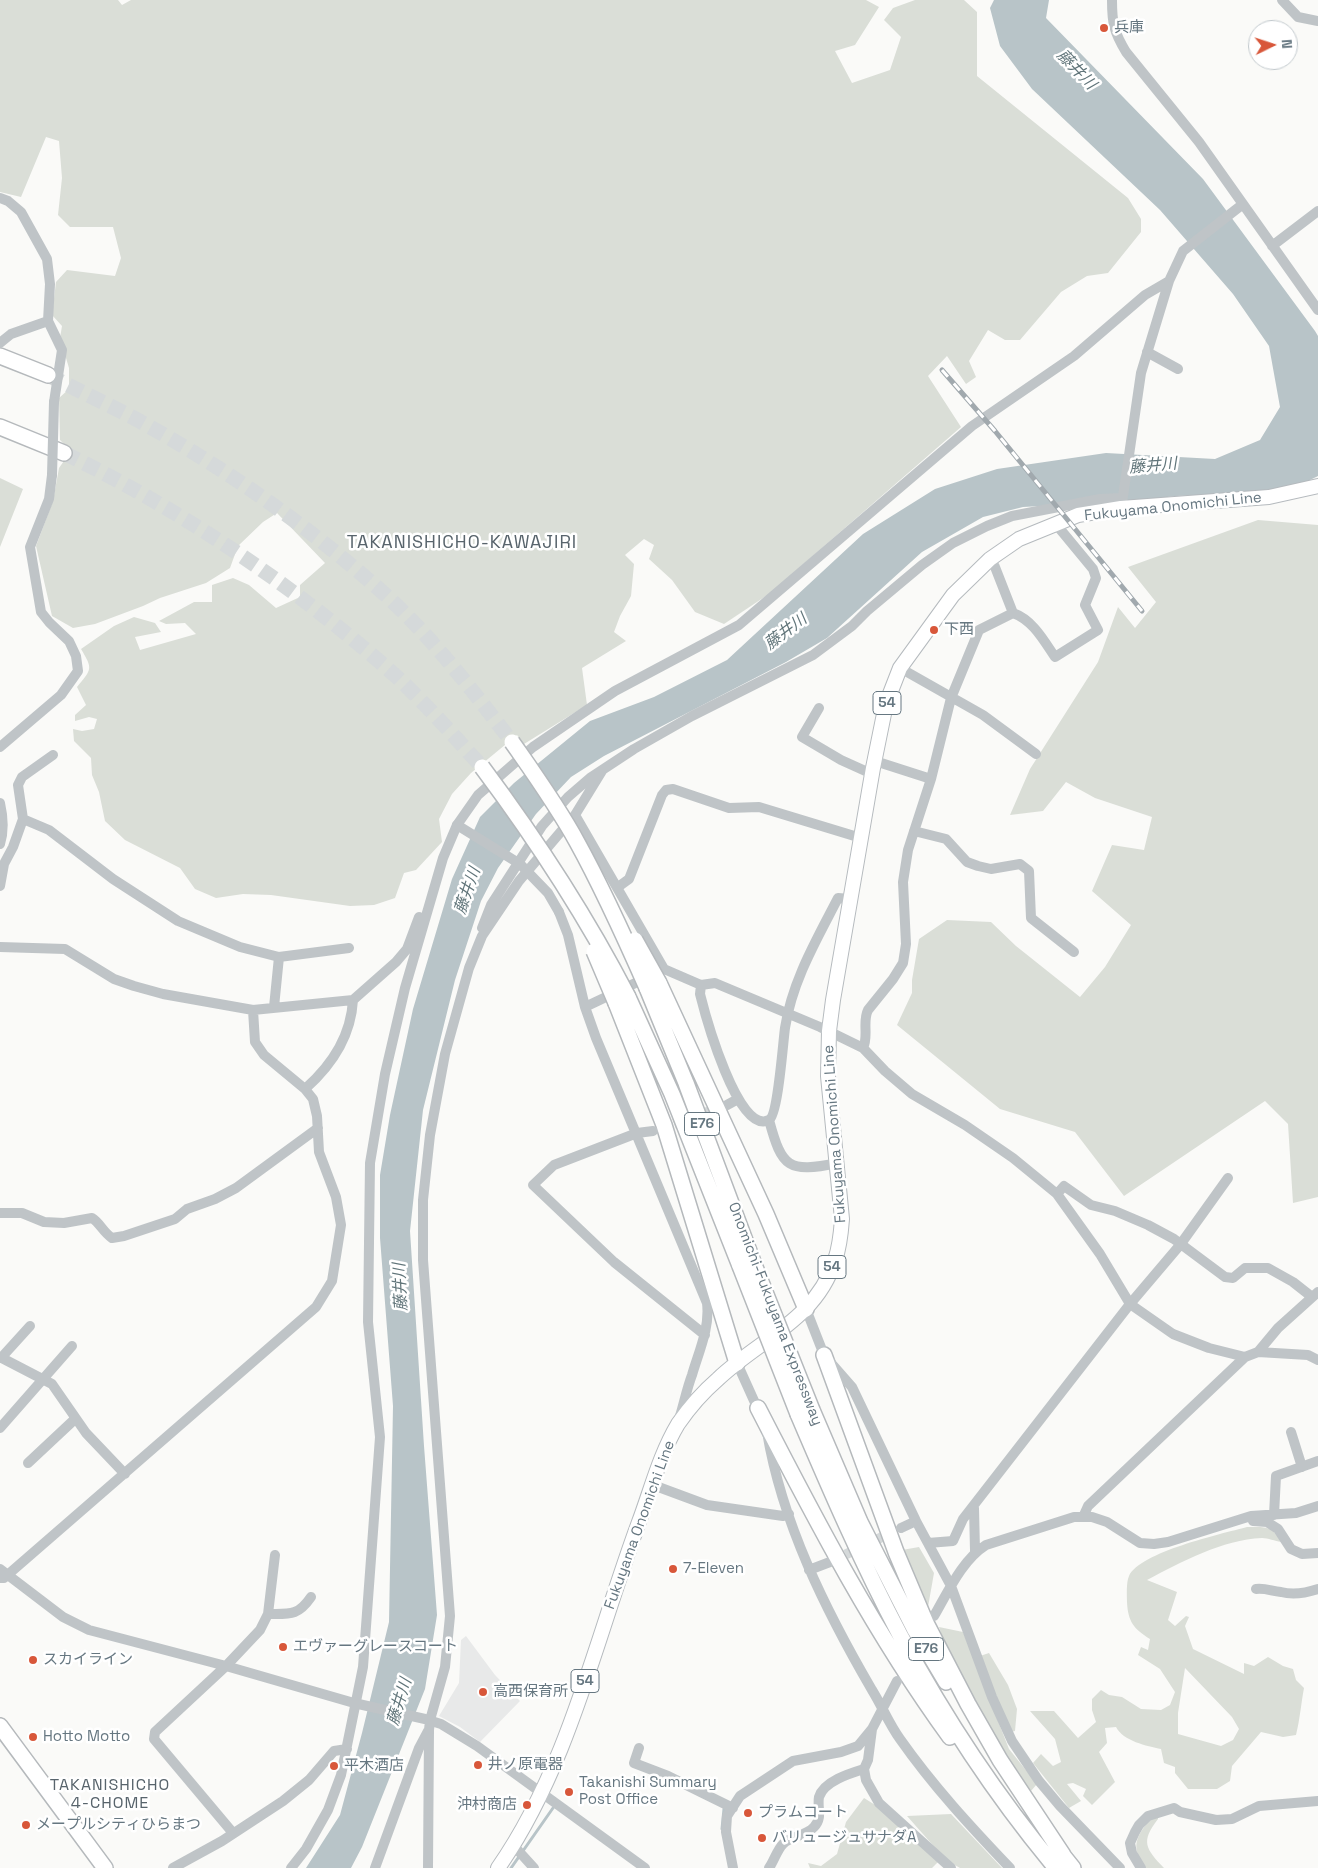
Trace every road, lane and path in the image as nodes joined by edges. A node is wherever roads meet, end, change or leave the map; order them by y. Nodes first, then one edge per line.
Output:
1 (1112, 0) edge
2 (1282, 0) edge
3 (1318, 21) edge
4 (0, 198) edge
5 (1240, 206) junction
6 (1318, 211) edge
7 (1272, 246) junction
8 (1169, 281) junction
9 (1318, 310) edge
10 (48, 321) junction
11 (0, 344) edge
12 (1147, 352) junction
13 (0, 356) edge
14 (1178, 369) dead end
15 (48, 375) tunnel mouth
16 (0, 427) edge
17 (64, 453) tunnel mouth
18 (1318, 486) edge
19 (1122, 501) junction
20 (1055, 523) junction
21 (990, 559) junction
22 (1013, 613) junction
23 (900, 668) junction
24 (951, 698) junction
25 (818, 708) dead end
26 (512, 742) tunnel mouth
27 (0, 747) edge
28 (1036, 754) dead end
29 (53, 755) dead end
30 (482, 767) tunnel mouth
31 (873, 768) junction
32 (602, 771) junction
33 (931, 779) junction
34 (0, 803) edge
35 (575, 815) junction
36 (22, 819) junction
37 (457, 825) junction
38 (914, 831) junction
39 (861, 838) junction
40 (0, 844) edge
41 (443, 858) junction
42 (2, 863) edge
43 (0, 886) edge
44 (618, 887) junction
45 (850, 899) junction
46 (482, 936) junction
47 (0, 947) edge
48 (349, 948) dead end
49 (1074, 952) dead end
50 (279, 957) junction
51 (657, 980) junction
52 (701, 985) junction
53 (353, 1000) junction
54 (622, 1000) junction
55 (274, 1007) junction
56 (585, 1007) junction
57 (253, 1010) junction
58 (788, 1013) junction
59 (829, 1031) junction
60 (863, 1048) junction
61 (304, 1089) junction
62 (738, 1099) junction
63 (727, 1105) tunnel mouth
64 (769, 1120) junction
65 (318, 1128) junction
66 (653, 1132) tunnel mouth
67 (637, 1133) junction
68 (838, 1163) junction
69 (1228, 1178) dead end
70 (1057, 1194) junction
71 (0, 1213) edge
72 (1180, 1245) junction
73 (747, 1264) junction
74 (1315, 1295) edge
75 (1130, 1304) junction
76 (806, 1308) junction
77 (30, 1326) dead end
78 (705, 1335) junction
79 (72, 1346) dead end
80 (1258, 1352) junction
81 (824, 1355) junction
82 (1245, 1357) junction
83 (1, 1358) edge
84 (1318, 1360) edge
85 (737, 1363) junction
86 (44, 1379) junction
87 (758, 1408) junction
88 (805, 1412) junction
89 (75, 1419) junction
90 (678, 1425) junction
91 (0, 1428) edge
92 (1291, 1432) dead end
93 (1318, 1462) edge
94 (28, 1463) dead end
95 (1302, 1467) junction
96 (126, 1474) junction
97 (653, 1485) junction
98 (1318, 1506) edge
99 (974, 1508) junction
100 (789, 1514) junction
101 (1274, 1514) junction
102 (1083, 1517) junction
103 (1242, 1519) junction
104 (916, 1521) junction
105 (901, 1528) tunnel mouth
106 (928, 1543) junction
107 (975, 1552) junction
108 (1318, 1553) edge
109 (275, 1555) dead end
110 (830, 1562) tunnel mouth
111 (809, 1570) junction
112 (2, 1574) edge
113 (951, 1586) junction
114 (1256, 1589) dead end
115 (1318, 1589) edge
116 (311, 1597) dead end
117 (268, 1614) junction
118 (934, 1616) dead end
119 (226, 1666) junction
120 (897, 1681) dead end
121 (358, 1704) junction
122 (882, 1707) junction
123 (428, 1723) junction
124 (0, 1726) edge
125 (872, 1729) junction
126 (858, 1746) junction
127 (639, 1748) dead end
128 (347, 1749) junction
129 (866, 1764) junction
130 (541, 1793) junction
131 (1318, 1801) edge
132 (733, 1808) junction
133 (1025, 1829) junction
134 (233, 1833) junction
135 (514, 1846) junction
136 (1059, 1862) edge
137 (633, 1864) edge
138 (105, 1868) edge
139 (172, 1868) edge
140 (291, 1868) edge
141 (375, 1868) edge
142 (428, 1868) edge
143 (498, 1868) edge
144 (534, 1868) edge
145 (645, 1868) edge
146 (733, 1868) edge
147 (769, 1868) edge
148 (951, 1868) edge
149 (1010, 1868) edge
150 (1073, 1868) edge
151 (1120, 1868) edge
152 (1141, 1868) edge

1 - 5 street
2 - 3 street
4 - 10 street
5 - 7 street
5 - 8 street
6 - 7 street
7 - 9 street
8 - 12 street
8 - 37 street
10 - 11 street
10 - 27 street, bridge
12 - 14 street
12 - 19 street
13 - 15 highway
16 - 17 highway
18 - 19 main road, Fukuyama Onomichi Line / 54
19 - 20 main road, Fukuyama Onomichi Line / 54
19 - 32 street
20 - 21 main road, Fukuyama Onomichi Line / 54
20 - 22 street
21 - 22 street
21 - 23 main road, Fukuyama Onomichi Line / 54
22 - 24 street
23 - 24 street
23 - 31 main road, Fukuyama Onomichi Line / 54
24 - 28 street
24 - 33 street
25 - 31 street
26 - 51 highway, Onomichi-Fukuyama Expressway / E76, bridge
29 - 36 street
30 - 54 highway, Onomichi-Fukuyama Expressway / E76, bridge
31 - 33 street
31 - 39 main road, Fukuyama Onomichi Line / 54
32 - 35 street
32 - 46 street
33 - 38 street
34 - 40 street
35 - 44 street
35 - 46 street
36 - 42 street
36 - 50 street
37 - 41 street
37 - 56 street, bridge
38 - 49 street
38 - 60 street
39 - 44 street
39 - 45 main road, Fukuyama Onomichi Line / 54
41 - 53 street
41 - 121 street
42 - 43 street
44 - 51 street
45 - 58 street
45 - 59 main road, Fukuyama Onomichi Line / 54
46 - 123 street
47 - 57 street
48 - 50 street
50 - 55 street
51 - 52 street
51 - 56 street
51 - 73 highway, Onomichi-Fukuyama Expressway / E76
51 - 76 highway
52 - 58 street
52 - 62 street
53 - 55 street
53 - 61 street
54 - 73 highway, Onomichi-Fukuyama Expressway / E76
54 - 85 highway
55 - 57 street
56 - 67 street
57 - 61 street
58 - 59 street
58 - 64 street
59 - 60 street
59 - 68 main road, Fukuyama Onomichi Line / 54
60 - 70 street
61 - 65 street
62 - 63 street
62 - 64 street
64 - 68 street
65 - 71 street
65 - 96 street
66 - 67 street
67 - 78 street
67 - 78 street
68 - 76 main road, Fukuyama Onomichi Line / 54
69 - 72 street
70 - 72 street
70 - 75 street
72 - 74 street
72 - 75 street
73 - 88 highway, Onomichi-Fukuyama Expressway / E76, bridge
74 - 80 street
75 - 82 street
75 - 99 street
76 - 81 street
76 - 85 main road, Fukuyama Onomichi Line / 54
77 - 83 street
78 - 90 street
79 - 86 street
80 - 82 street
80 - 84 street
81 - 104 street
81 - 136 highway
82 - 102 street
83 - 86 street
85 - 87 street
85 - 90 main road, Fukuyama Onomichi Line / 54
86 - 89 street
86 - 91 street
87 - 100 street
87 - 133 highway
88 - 133 highway, Onomichi-Fukuyama Expressway / E76
88 - 136 highway, Onomichi-Fukuyama Expressway / E76
89 - 94 street
89 - 96 street
90 - 97 main road, Fukuyama Onomichi Line / 54
92 - 95 street
93 - 95 street
95 - 101 street
96 - 112 street
97 - 100 street
97 - 130 main road, Fukuyama Onomichi Line / 54
98 - 101 street
99 - 106 street
99 - 107 street
100 - 111 street
101 - 103 street
102 - 103 street
102 - 107 street
103 - 108 street
104 - 105 street
104 - 106 street
106 - 113 street
107 - 113 street
109 - 117 street
110 - 111 street
111 - 122 street
112 - 119 street
113 - 118 street
113 - 151 street
114 - 115 street
116 - 117 street
117 - 119 street
119 - 121 street
119 - 134 street
120 - 122 street
121 - 123 street
121 - 128 street
122 - 125 street
122 - 149 street
123 - 130 street
123 - 141 street
123 - 142 street
124 - 138 highway
125 - 126 street
125 - 129 street
126 - 129 street
126 - 132 street
127 - 132 street
128 - 134 street
128 - 140 street
129 - 147 street
129 - 148 street
130 - 135 main road, Fukuyama Onomichi Line / 54
130 - 137 street
131 - 152 street
132 - 146 street
133 - 136 highway, Onomichi-Fukuyama Expressway / E76
134 - 139 street
135 - 143 main road, Fukuyama Onomichi Line / 54
135 - 144 street
136 - 150 highway, Onomichi-Fukuyama Expressway / E76
137 - 145 street

